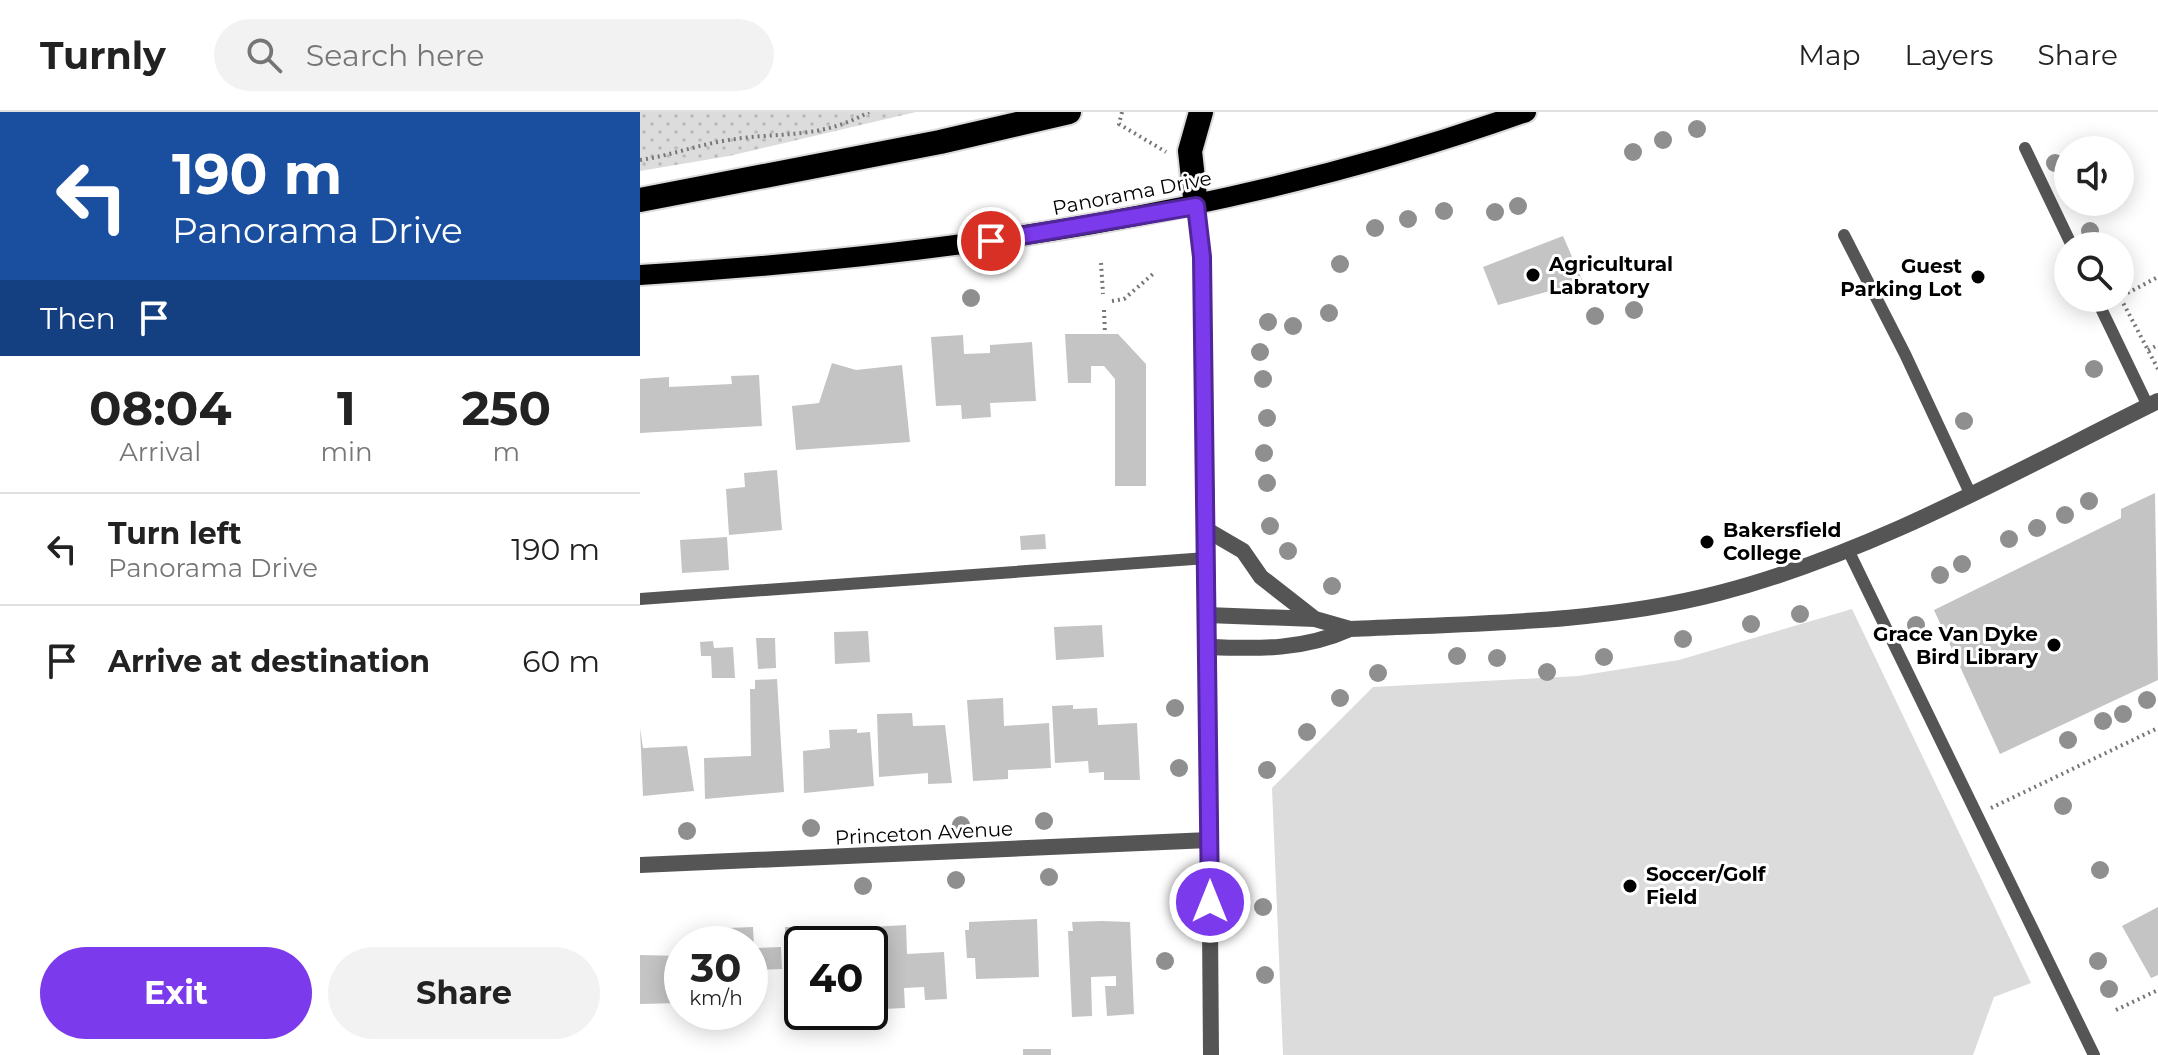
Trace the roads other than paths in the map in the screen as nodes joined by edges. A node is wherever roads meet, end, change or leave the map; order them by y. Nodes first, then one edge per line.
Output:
1 (1069, 112) edge
2 (1201, 112) edge
3 (1526, 112) edge
4 (2025, 148) dead end
5 (640, 200) edge
6 (1196, 206) junction
7 (2065, 232) edge
8 (1844, 235) dead end
9 (640, 275) edge
10 (2104, 312) edge
11 (2153, 403) edge
12 (1970, 493) junction
13 (1207, 530) junction
14 (1848, 550) junction
15 (1207, 558) junction
16 (640, 599) edge
17 (1207, 615) junction
18 (1315, 619) junction
19 (1350, 629) junction
20 (1209, 647) junction
21 (1209, 840) junction
22 (640, 865) edge
23 (1211, 1055) edge
24 (2094, 1055) edge

1 - 5 highway
2 - 6 highway
3 - 6 main road, Panorama Drive
4 - 7 lane
6 - 9 main road, Panorama Drive
6 - 13 street
8 - 12 lane
10 - 11 lane
11 - 12 street
12 - 14 street
13 - 15 street
13 - 18 street
14 - 19 street
14 - 24 lane
15 - 16 lane
15 - 17 street
17 - 18 street
17 - 20 street
18 - 19 street
19 - 20 street
20 - 21 street
21 - 22 street, Princeton Avenue
21 - 23 street

